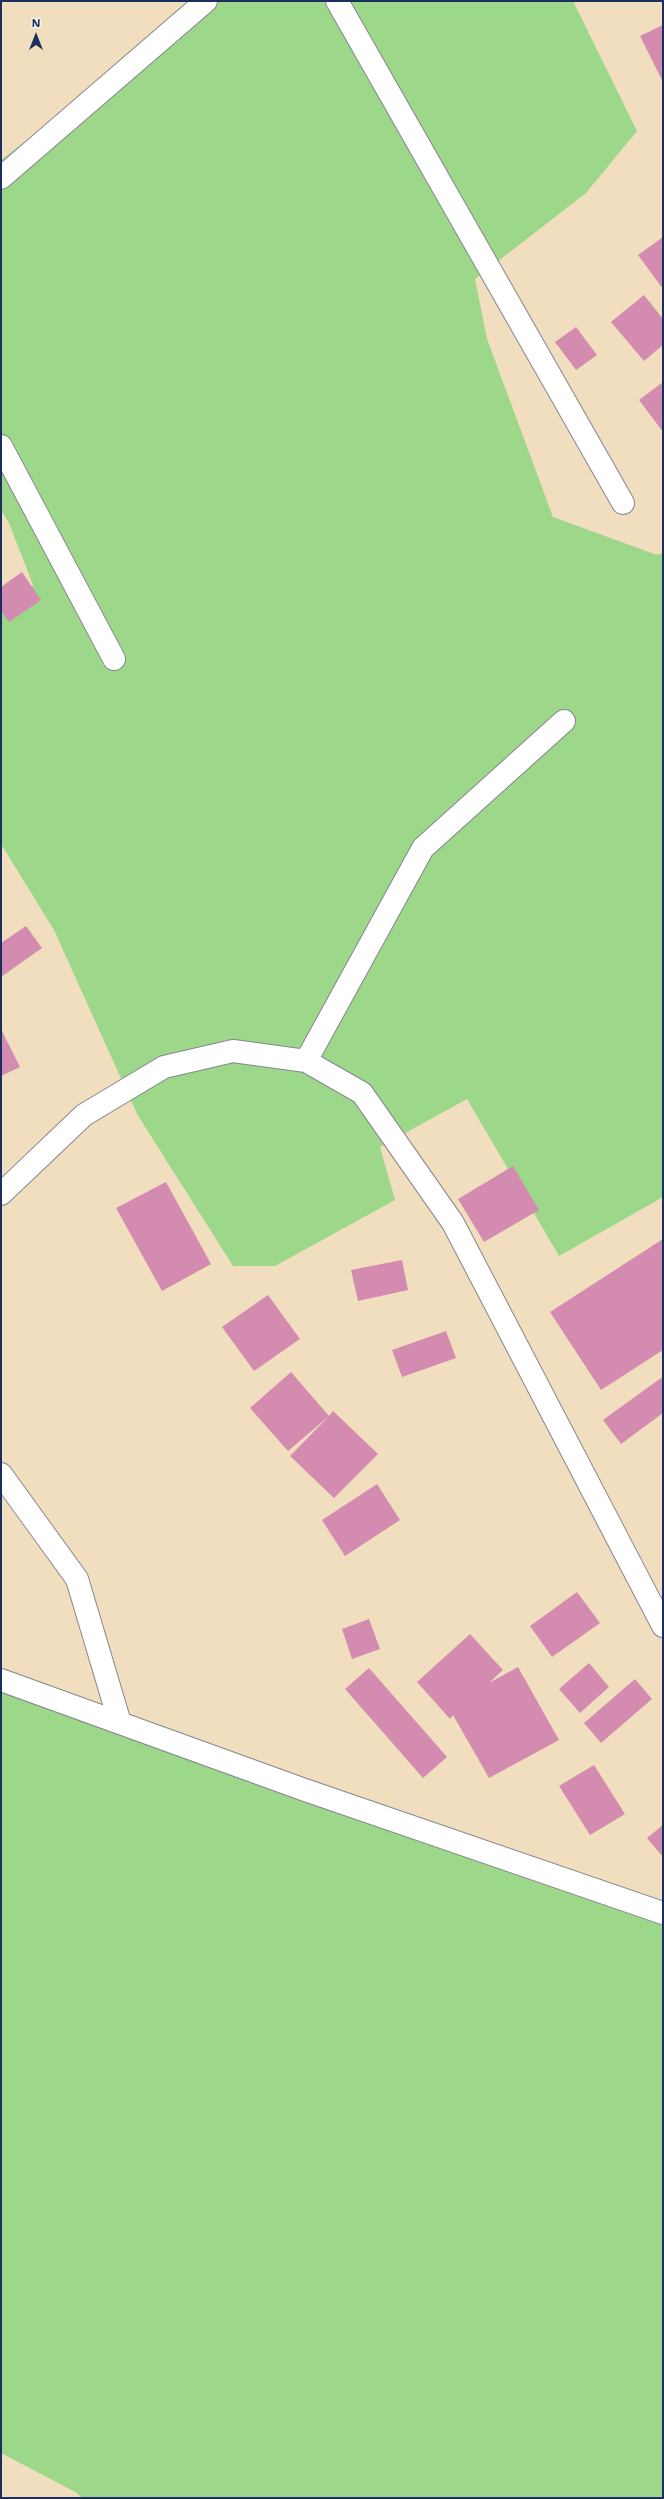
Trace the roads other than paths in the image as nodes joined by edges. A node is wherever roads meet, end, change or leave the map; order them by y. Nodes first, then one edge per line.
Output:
1 (206, 1) edge
2 (337, 1) edge
3 (1, 178) edge
4 (1, 446) edge
5 (623, 503) dead end
6 (114, 659) dead end
7 (564, 721) dead end
8 (306, 1061) junction
9 (1, 1194) edge
10 (1, 1474) edge
11 (663, 1626) edge
12 (1, 1680) edge
13 (120, 1723) junction
14 (663, 1913) edge

1 - 3 street
2 - 5 street
4 - 6 street
7 - 8 street
8 - 9 street
8 - 11 street
10 - 13 street
12 - 13 street
13 - 14 street

